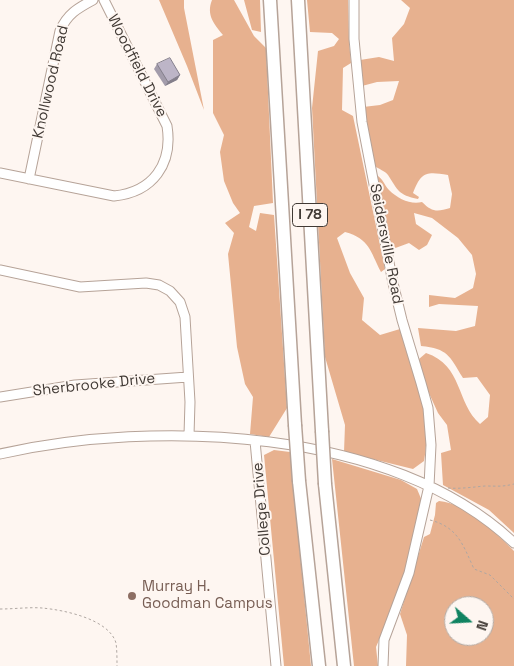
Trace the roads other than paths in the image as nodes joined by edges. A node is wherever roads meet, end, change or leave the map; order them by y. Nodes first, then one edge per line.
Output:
1 (93, 0) edge
2 (104, 0) edge
3 (270, 0) edge
4 (298, 0) edge
5 (354, 0) edge
6 (0, 173) edge
7 (29, 179) junction
8 (0, 270) edge
9 (188, 377) junction
10 (0, 397) edge
11 (189, 435) junction
12 (256, 441) junction
13 (0, 454) edge
14 (429, 486) junction
15 (514, 543) edge
16 (276, 666) edge
17 (319, 666) edge
18 (344, 666) edge
19 (383, 666) edge

1 - 7 street, Knollwood Road
2 - 7 street, Woodfield Drive
3 - 17 highway, I 78, bridge
4 - 18 highway, I 78, bridge
5 - 14 street, Seidersville Road
6 - 7 street, Woodfield Drive
8 - 9 street
9 - 10 street, Sherbrooke Drive
9 - 11 street
11 - 12 street
11 - 13 street
12 - 14 street
12 - 16 street, College Drive
14 - 15 street
14 - 19 street, Seidersville Road

